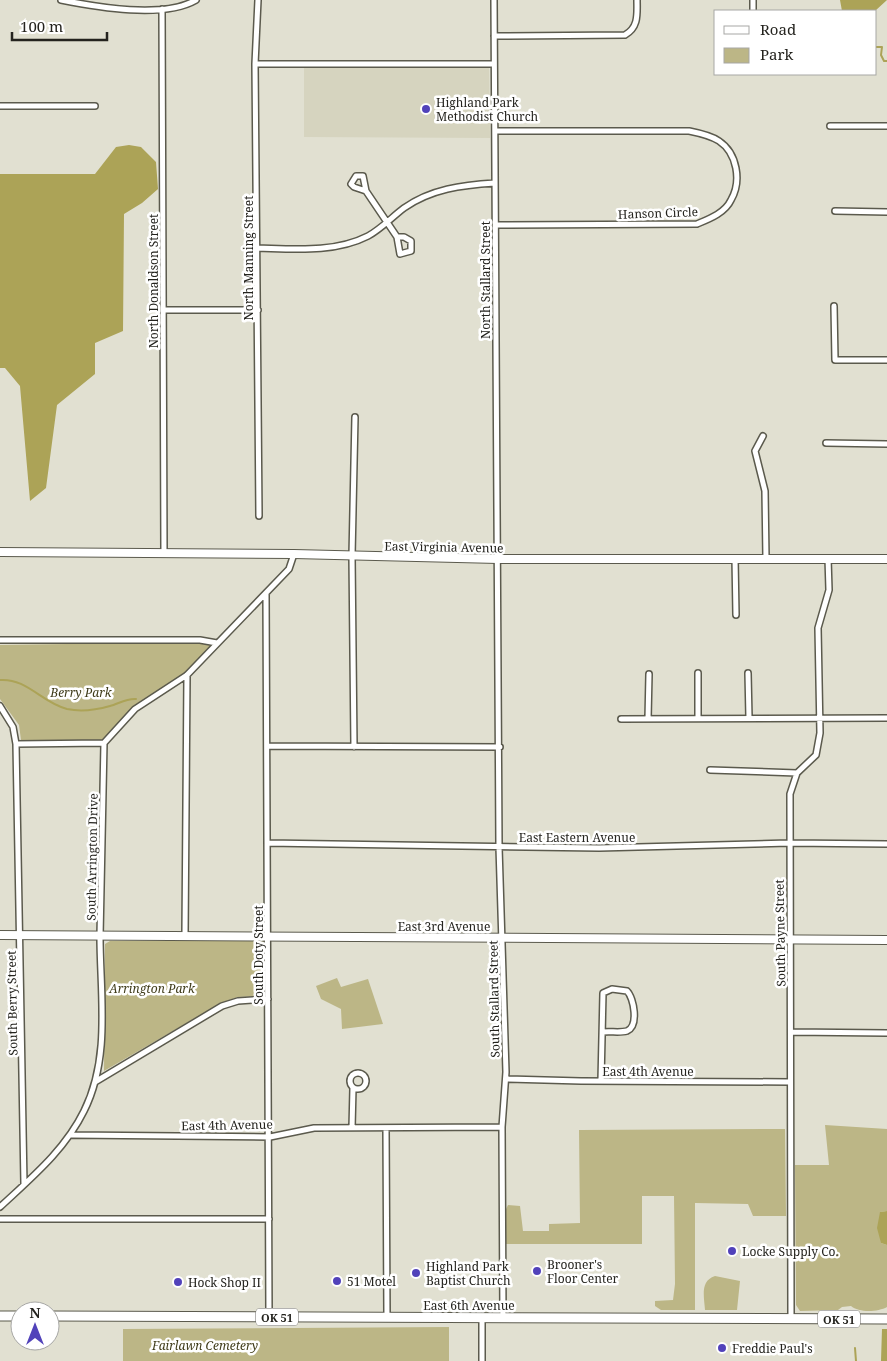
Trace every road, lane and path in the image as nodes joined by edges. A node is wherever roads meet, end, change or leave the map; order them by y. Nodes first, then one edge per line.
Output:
1 (61, 0) edge
2 (196, 0) edge
3 (258, 0) edge
4 (494, 0) edge
5 (637, 0) edge
6 (162, 9) junction
7 (494, 36) junction
8 (255, 64) junction
9 (494, 64) junction
10 (0, 106) edge
11 (95, 106) dead end
12 (830, 126) dead end
13 (887, 126) edge
14 (494, 131) junction
15 (495, 183) junction
16 (366, 191) dead end
17 (835, 211) dead end
18 (887, 212) edge
19 (387, 223) junction
20 (495, 224) junction
21 (397, 237) dead end
22 (258, 248) junction
23 (834, 306) dead end
24 (164, 310) junction
25 (258, 310) junction
26 (887, 360) edge
27 (355, 417) dead end
28 (763, 436) dead end
29 (826, 443) dead end
30 (887, 444) edge
31 (259, 516) dead end
32 (0, 552) edge
33 (164, 553) junction
34 (294, 554) junction
35 (352, 556) junction
36 (735, 558) junction
37 (766, 558) junction
38 (828, 558) junction
39 (498, 559) junction
40 (887, 559) edge
41 (266, 593) junction
42 (736, 614) dead end
43 (0, 640) edge
44 (217, 643) junction
45 (649, 674) dead end
46 (698, 674) dead end
47 (748, 674) dead end
48 (187, 675) junction
49 (0, 706) edge
50 (698, 718) junction
51 (749, 718) junction
52 (819, 718) junction
53 (887, 718) edge
54 (622, 719) dead end
55 (648, 719) junction
56 (104, 743) junction
57 (16, 744) junction
58 (268, 746) junction
59 (354, 747) junction
60 (500, 747) junction
61 (710, 770) dead end
62 (797, 773) junction
63 (267, 843) junction
64 (789, 843) junction
65 (887, 844) edge
66 (499, 847) junction
67 (0, 935) edge
68 (21, 935) junction
69 (100, 936) junction
70 (184, 936) junction
71 (267, 936) junction
72 (504, 937) junction
73 (789, 940) junction
74 (887, 940) edge
75 (268, 999) junction
76 (603, 1032) junction
77 (791, 1032) junction
78 (887, 1033) edge
79 (506, 1078) junction
80 (601, 1081) junction
81 (96, 1082) junction
82 (790, 1082) junction
83 (352, 1088) dead end
84 (502, 1127) junction
85 (352, 1128) junction
86 (386, 1128) junction
87 (71, 1135) junction
88 (270, 1137) junction
89 (24, 1184) junction
90 (0, 1207) edge
91 (0, 1219) edge
92 (269, 1219) junction
93 (60, 1316) edge
94 (270, 1317) junction
95 (387, 1317) junction
96 (482, 1318) junction
97 (504, 1318) junction
98 (791, 1319) junction
99 (887, 1319) edge
100 (482, 1361) edge

1 - 6 street
2 - 6 street
3 - 8 street, North Manning Street
4 - 7 street, North Stallard Street
5 - 7 street
6 - 24 street, North Donaldson Street
7 - 9 street, North Stallard Street
8 - 9 street
8 - 22 street, North Manning Street
9 - 14 street, North Stallard Street
10 - 11 street
12 - 13 street
14 - 15 street, North Stallard Street
14 - 20 street, Hanson Circle
15 - 19 street
15 - 20 street, North Stallard Street
16 - 19 street
17 - 18 street
19 - 21 street
19 - 22 street
20 - 39 street, North Stallard Street
22 - 25 street, North Manning Street
23 - 26 street
24 - 25 street
24 - 33 street, North Donaldson Street
25 - 31 street, North Manning Street
27 - 35 street
28 - 37 street
29 - 30 street
32 - 33 street, East Virginia Avenue
33 - 34 street, East Virginia Avenue
34 - 35 street, East Virginia Avenue
34 - 41 street
35 - 39 street, East Virginia Avenue
35 - 59 street
36 - 37 street, East Virginia Avenue
36 - 39 street, East Virginia Avenue
36 - 42 street
37 - 38 street, East Virginia Avenue
38 - 40 street, East Virginia Avenue
38 - 52 street
39 - 60 street, South Stallard Street
41 - 44 street
41 - 58 street, South Doty Street
43 - 44 street
44 - 48 street
45 - 55 street
46 - 50 street
47 - 51 street
48 - 56 street
48 - 70 street
49 - 57 street, South Berry Street
50 - 51 street
50 - 55 street
51 - 52 street
52 - 53 street
52 - 62 street
54 - 55 street
56 - 57 street
56 - 69 street, South Arrington Drive
57 - 68 street, South Berry Street
58 - 59 street
58 - 63 street, South Doty Street
59 - 60 street
60 - 66 street, South Stallard Street
61 - 62 street
62 - 64 street, South Payne Street
63 - 66 street, East Eastern Avenue
63 - 71 street, South Doty Street
64 - 65 street, East Eastern Avenue
64 - 66 street, East Eastern Avenue
64 - 73 street, South Payne Street
66 - 72 street, South Stallard Street
67 - 68 street, East 3rd Avenue
68 - 69 street, East 3rd Avenue
68 - 89 street, South Berry Street
69 - 70 street, East 3rd Avenue
69 - 81 street, South Arrington Drive
70 - 71 street, East 3rd Avenue
71 - 72 street, East 3rd Avenue
71 - 75 street, South Doty Street
72 - 73 street, East 3rd Avenue
72 - 79 street, South Stallard Street
73 - 74 street, East 3rd Avenue
73 - 77 street, South Payne Street
75 - 81 street
75 - 88 street, South Doty Street
76 - 76 street
76 - 80 street
77 - 78 street
77 - 82 street, South Payne Street
79 - 80 street, East 4th Avenue
79 - 84 street, South Stallard Street
80 - 82 street, East 4th Avenue
81 - 87 street, South Arrington Drive
82 - 98 street, South Payne Street
83 - 85 street
84 - 86 street, East 4th Avenue
84 - 97 street, South Stallard Street
85 - 86 street, East 4th Avenue
85 - 88 street, East 4th Avenue
86 - 95 street
87 - 88 street, East 4th Avenue
87 - 89 street, South Arrington Drive
88 - 92 street, South Doty Street
89 - 90 street, South Arrington Drive
91 - 92 street
92 - 94 street, South Doty Street
93 - 94 main road, East 6th Avenue / OK 51
94 - 95 main road, East 6th Avenue / OK 51
95 - 96 main road, East 6th Avenue / OK 51
96 - 97 main road, East 6th Avenue / OK 51
96 - 100 street
97 - 98 main road, East 6th Avenue / OK 51
98 - 99 main road, East 6th Avenue / OK 51

